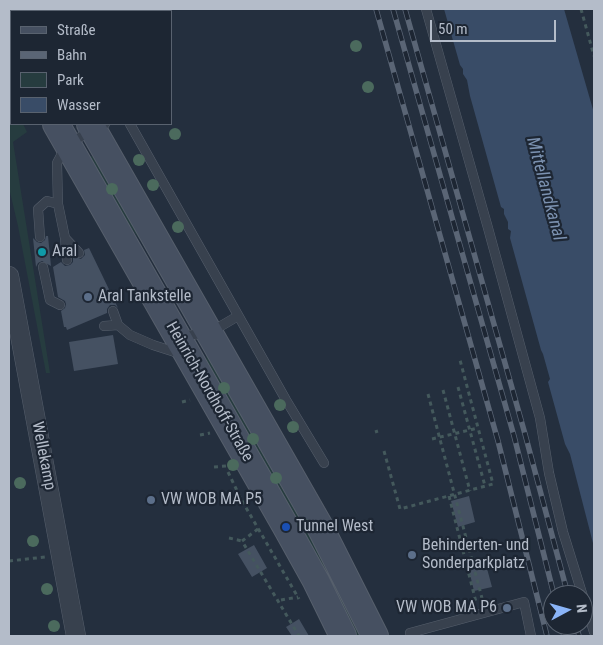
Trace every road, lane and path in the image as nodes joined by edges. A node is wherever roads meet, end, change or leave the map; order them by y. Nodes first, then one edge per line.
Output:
1 (426, 9) edge
2 (581, 9) edge
3 (594, 56) edge
4 (131, 125) edge
5 (96, 126) edge
6 (61, 134) edge
7 (58, 204) junction
8 (40, 237) dead end
9 (64, 238) junction
10 (79, 253) dead end
11 (66, 260) dead end
12 (44, 267) dead end
13 (9, 276) edge
14 (60, 305) dead end
15 (113, 310) dead end
16 (238, 316) junction
17 (118, 325) junction
18 (104, 326) dead end
19 (209, 333) junction
20 (182, 346) junction
21 (460, 360) dead end
22 (458, 387) dead end
23 (443, 390) dead end
24 (428, 394) dead end
25 (478, 428) junction
26 (470, 430) junction
27 (211, 433) dead end
28 (455, 434) junction
29 (200, 435) dead end
30 (440, 437) junction
31 (432, 439) dead end
32 (384, 451) dead end
33 (324, 463) dead end
34 (226, 466) dead end
35 (214, 468) dead end
36 (485, 486) junction
37 (470, 490) junction
38 (455, 495) junction
39 (449, 496) junction
40 (241, 499) dead end
41 (230, 501) dead end
42 (258, 529) dead end
43 (229, 538) dead end
44 (242, 541) junction
45 (62, 555) junction
46 (9, 561) edge
47 (480, 590) dead end
48 (298, 596) dead end
49 (281, 600) dead end
50 (476, 603) dead end
51 (594, 632) edge
52 (76, 636) edge
53 (299, 636) edge
54 (343, 636) edge
55 (375, 636) edge
56 (412, 636) edge
57 (531, 636) edge

1 - 51 lane
2 - 3 path
4 - 16 lane
5 - 6 lane
5 - 19 main road, Heinrich-Nordhoff-Straße
6 - 7 lane
6 - 20 main road, Heinrich-Nordhoff-Straße
7 - 8 lane
7 - 9 lane
9 - 10 lane
9 - 11 lane
12 - 14 lane
13 - 45 street, Wellekamp
15 - 17 lane
16 - 19 lane
16 - 33 lane
17 - 18 lane
17 - 20 lane
19 - 20 lane
19 - 55 main road, Heinrich-Nordhoff-Straße
20 - 54 main road, Heinrich-Nordhoff-Straße
21 - 25 path
22 - 26 path
23 - 28 path
24 - 30 path
25 - 26 path
25 - 36 path
26 - 28 path
26 - 36 path
27 - 29 path
28 - 30 path
28 - 37 path
30 - 31 path
30 - 38 path
32 - 39 path
34 - 35 path
36 - 37 path
37 - 38 path
38 - 39 path
38 - 47 path
39 - 50 path
40 - 41 path
42 - 44 path
43 - 44 path
44 - 53 path
45 - 46 path
45 - 52 street, Wellekamp
48 - 49 path
56 - 57 lane

